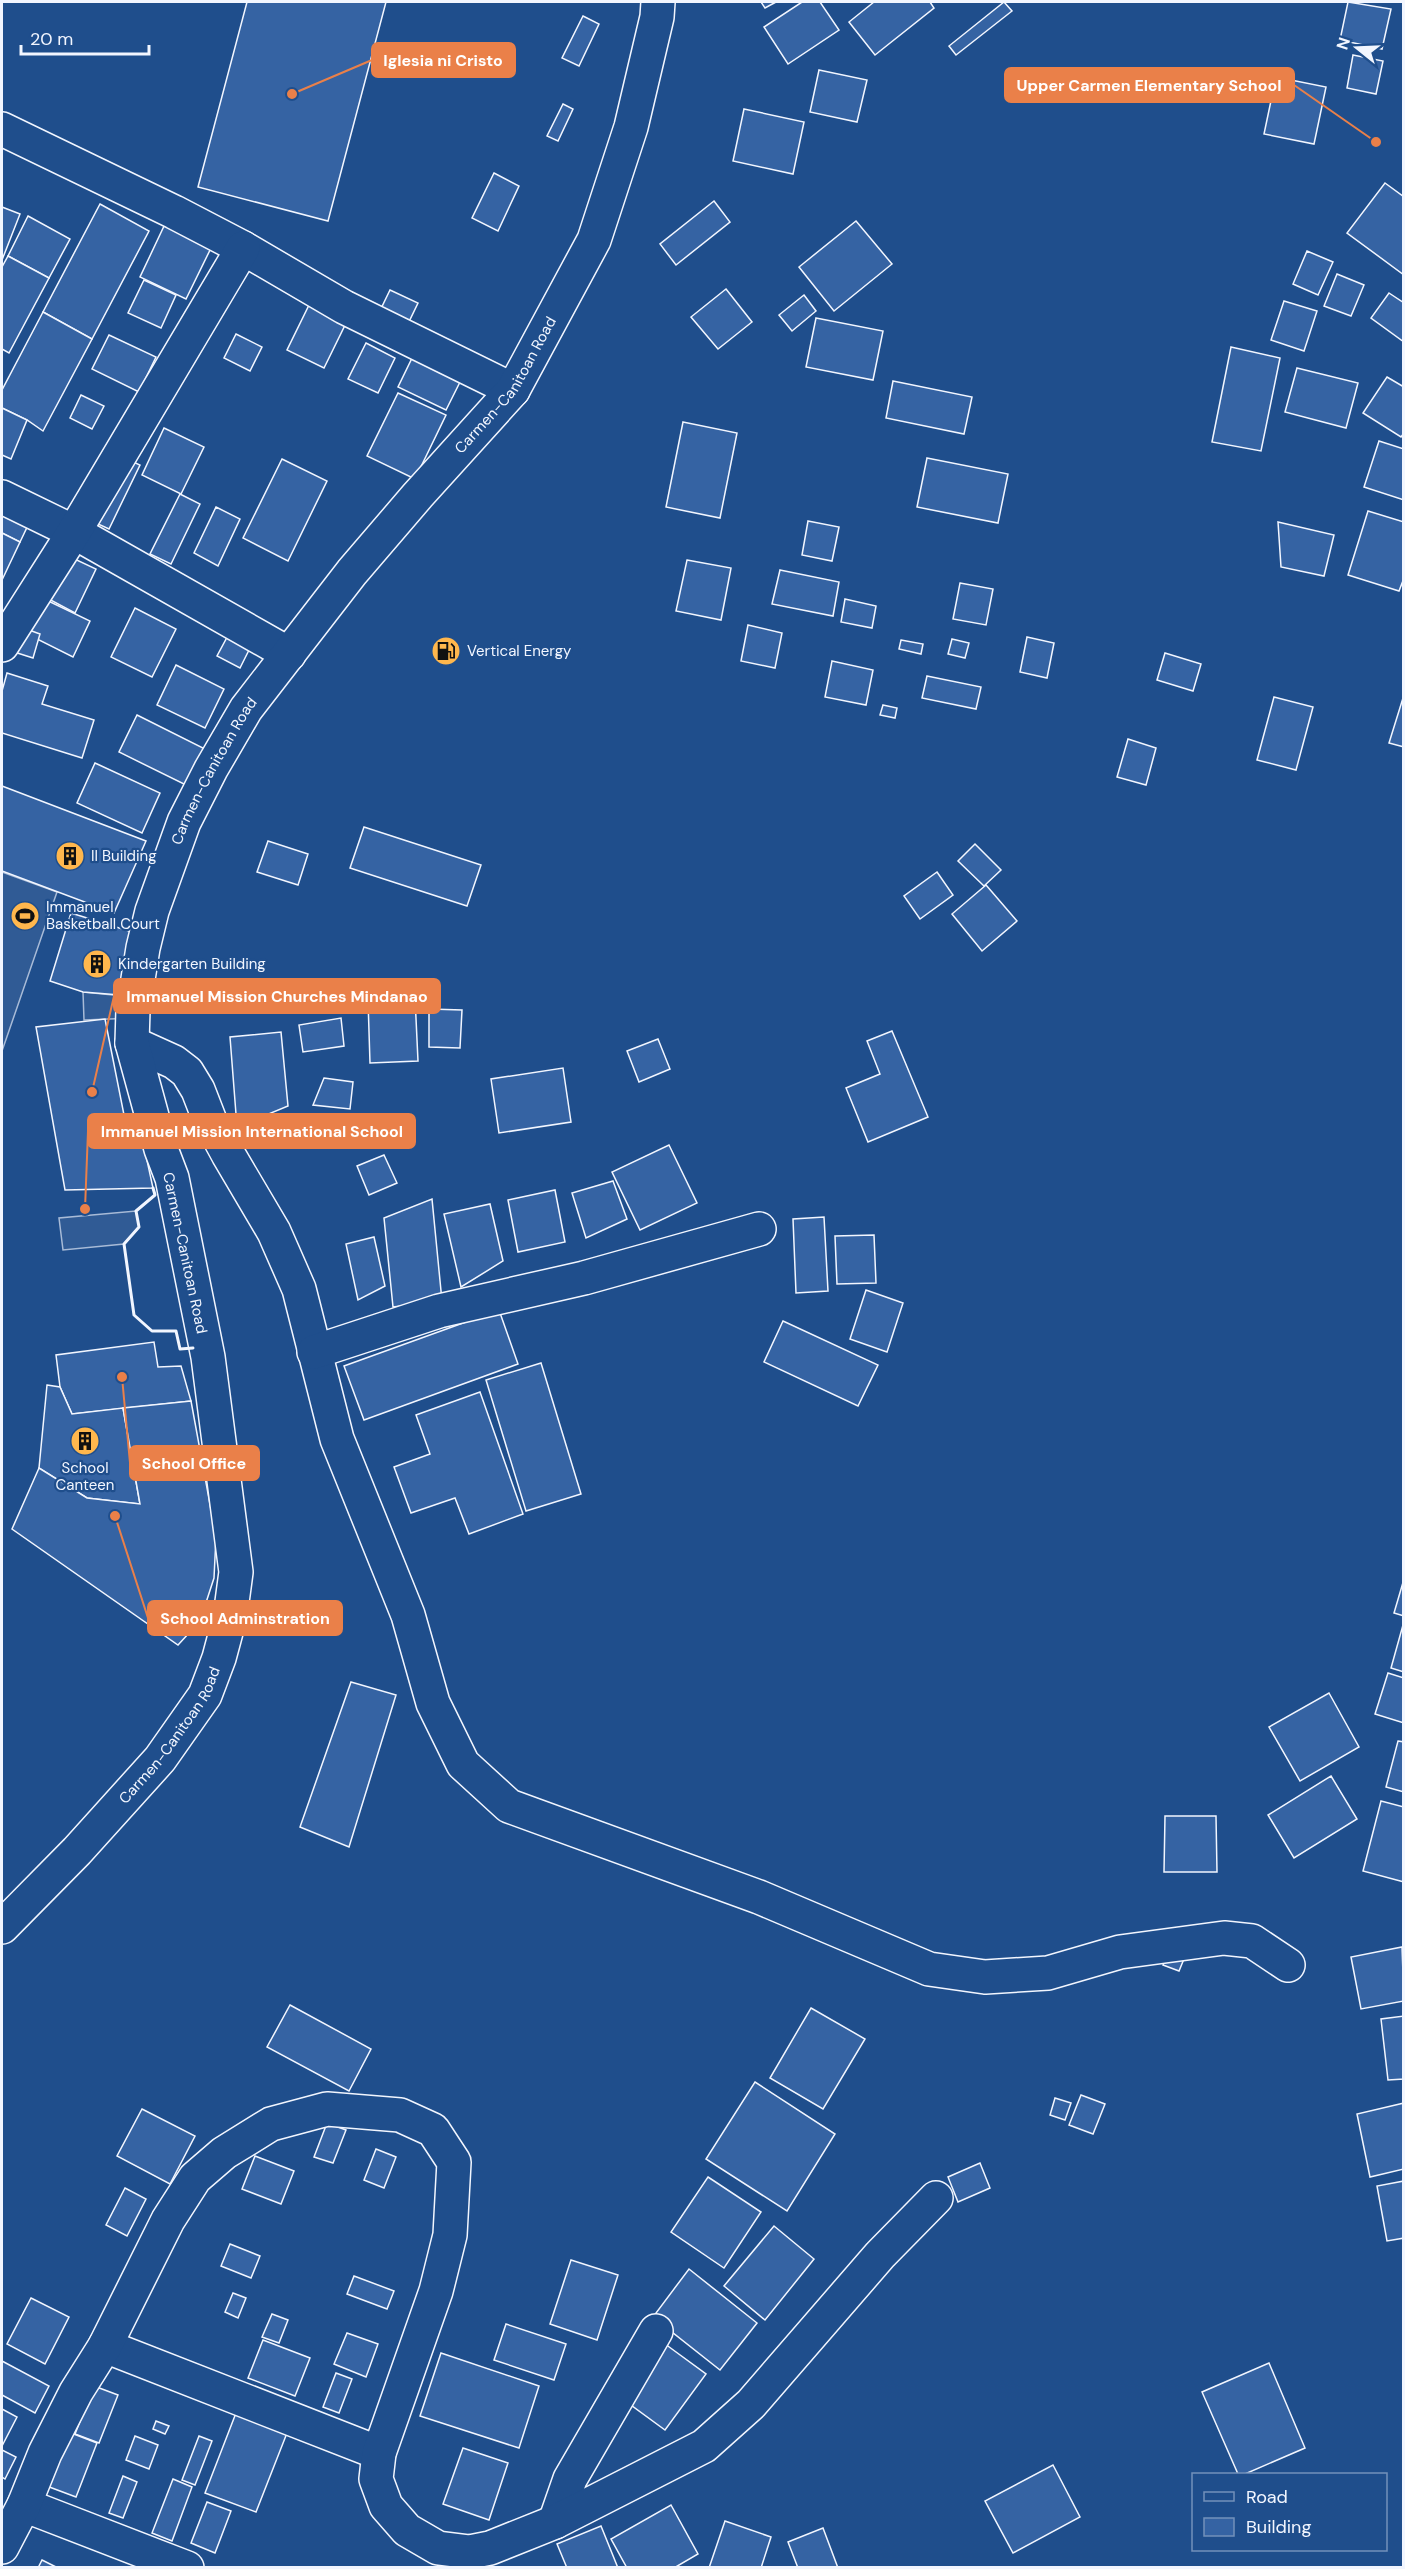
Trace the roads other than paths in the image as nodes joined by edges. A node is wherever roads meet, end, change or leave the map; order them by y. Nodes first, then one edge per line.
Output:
1 (658, 2) edge
2 (2, 129) edge
3 (243, 248) junction
4 (513, 390) junction
5 (2, 497) edge
6 (74, 532) junction
7 (2, 645) edge
8 (289, 654) junction
9 (132, 1043) junction
10 (759, 1229) dead end
11 (314, 1353) junction
12 (2, 1926) edge
13 (1288, 1965) dead end
14 (936, 2198) dead end
15 (656, 2331) dead end
16 (105, 2346) junction
17 (379, 2453) junction
18 (24, 2505) junction
19 (555, 2523) junction
20 (2, 2547) edge
21 (187, 2568) edge

1 - 4 street, Carmen-Canitoan Road
2 - 3 street
3 - 4 street
3 - 6 street
4 - 8 street, Carmen-Canitoan Road
5 - 6 street
6 - 7 street
6 - 8 street
8 - 9 street, Carmen-Canitoan Road
9 - 11 street
9 - 12 street, Carmen-Canitoan Road
10 - 11 street
11 - 13 street
14 - 19 street
15 - 19 street
16 - 17 street
16 - 17 street
16 - 18 street
17 - 19 street
18 - 20 street
18 - 21 street

